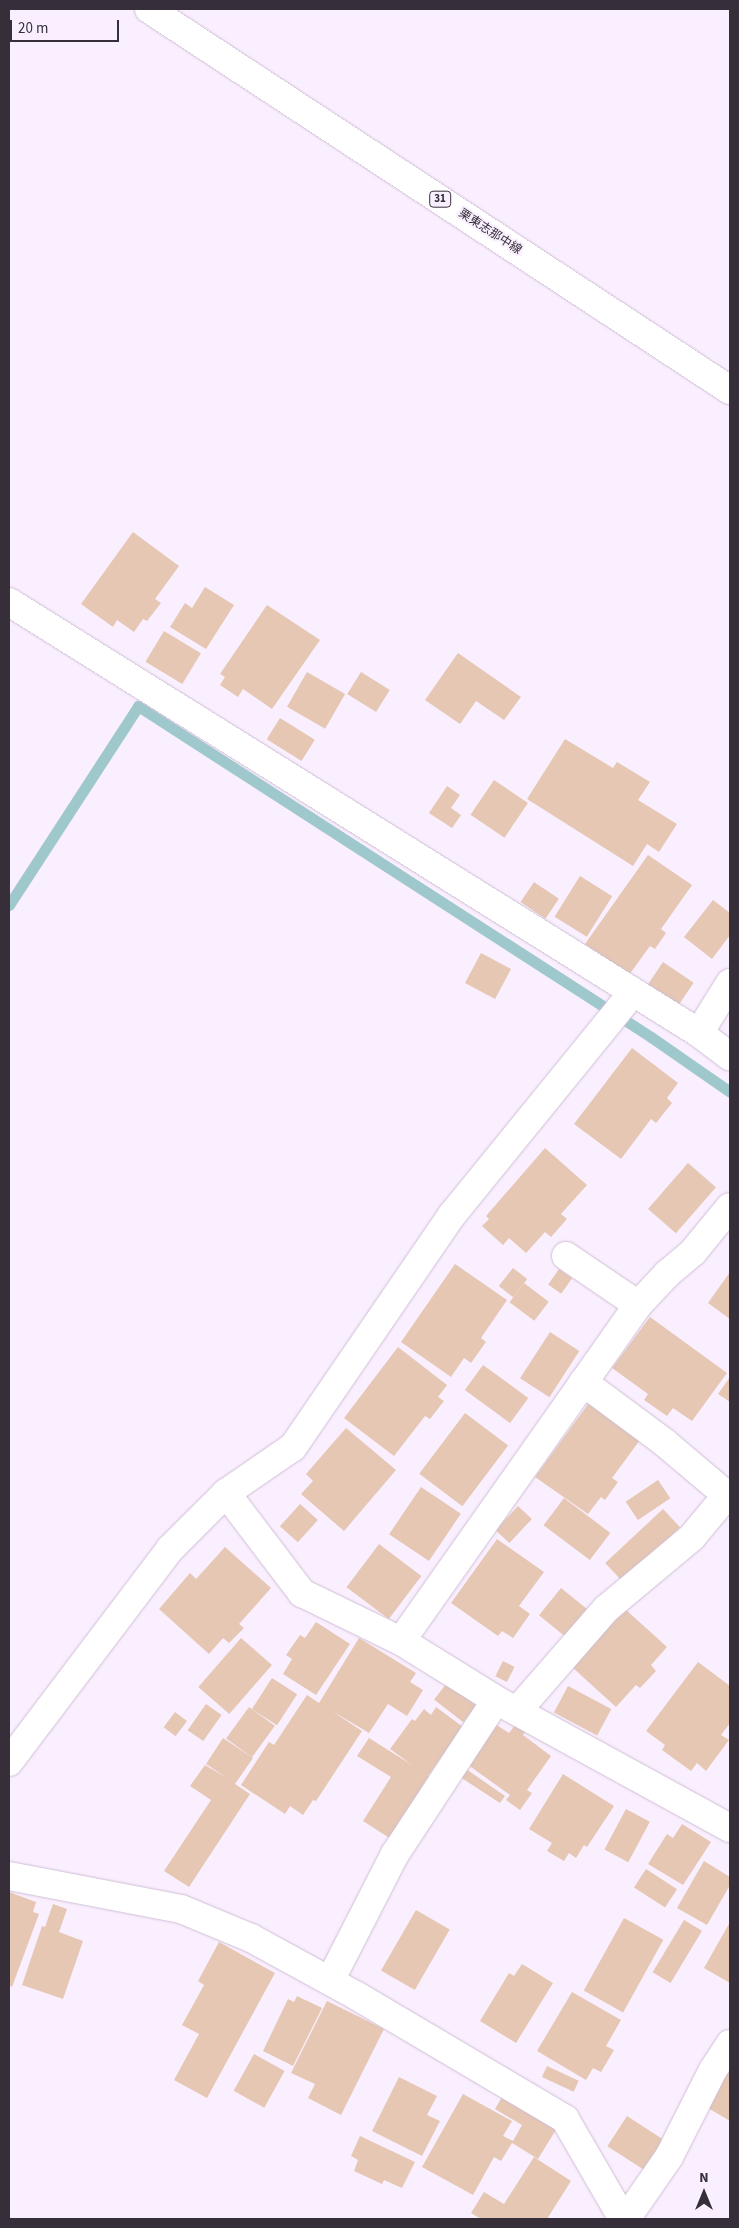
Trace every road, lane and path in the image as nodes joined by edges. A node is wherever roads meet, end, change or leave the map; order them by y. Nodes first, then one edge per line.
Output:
1 (149, 9) edge
2 (730, 390) edge
3 (9, 602) edge
4 (730, 983) edge
5 (633, 992) junction
6 (699, 1033) junction
7 (730, 1056) edge
8 (730, 1207) edge
9 (566, 1256) dead end
10 (638, 1305) junction
11 (584, 1382) junction
12 (226, 1493) junction
13 (729, 1497) edge
14 (401, 1641) junction
15 (507, 1705) junction
16 (9, 1762) edge
17 (730, 1828) edge
18 (9, 1876) edge
19 (330, 1981) junction
20 (730, 2044) edge
21 (625, 2219) edge

1 - 2 street, 栗東志那中線 / 31
3 - 5 street
4 - 6 street
5 - 6 street
5 - 12 street
6 - 7 street
8 - 10 street
9 - 10 street
10 - 11 street
11 - 13 street
11 - 14 street
12 - 14 street
12 - 16 street
13 - 15 street
14 - 15 street
15 - 17 street
15 - 19 street
18 - 19 street
19 - 21 street
20 - 21 street

